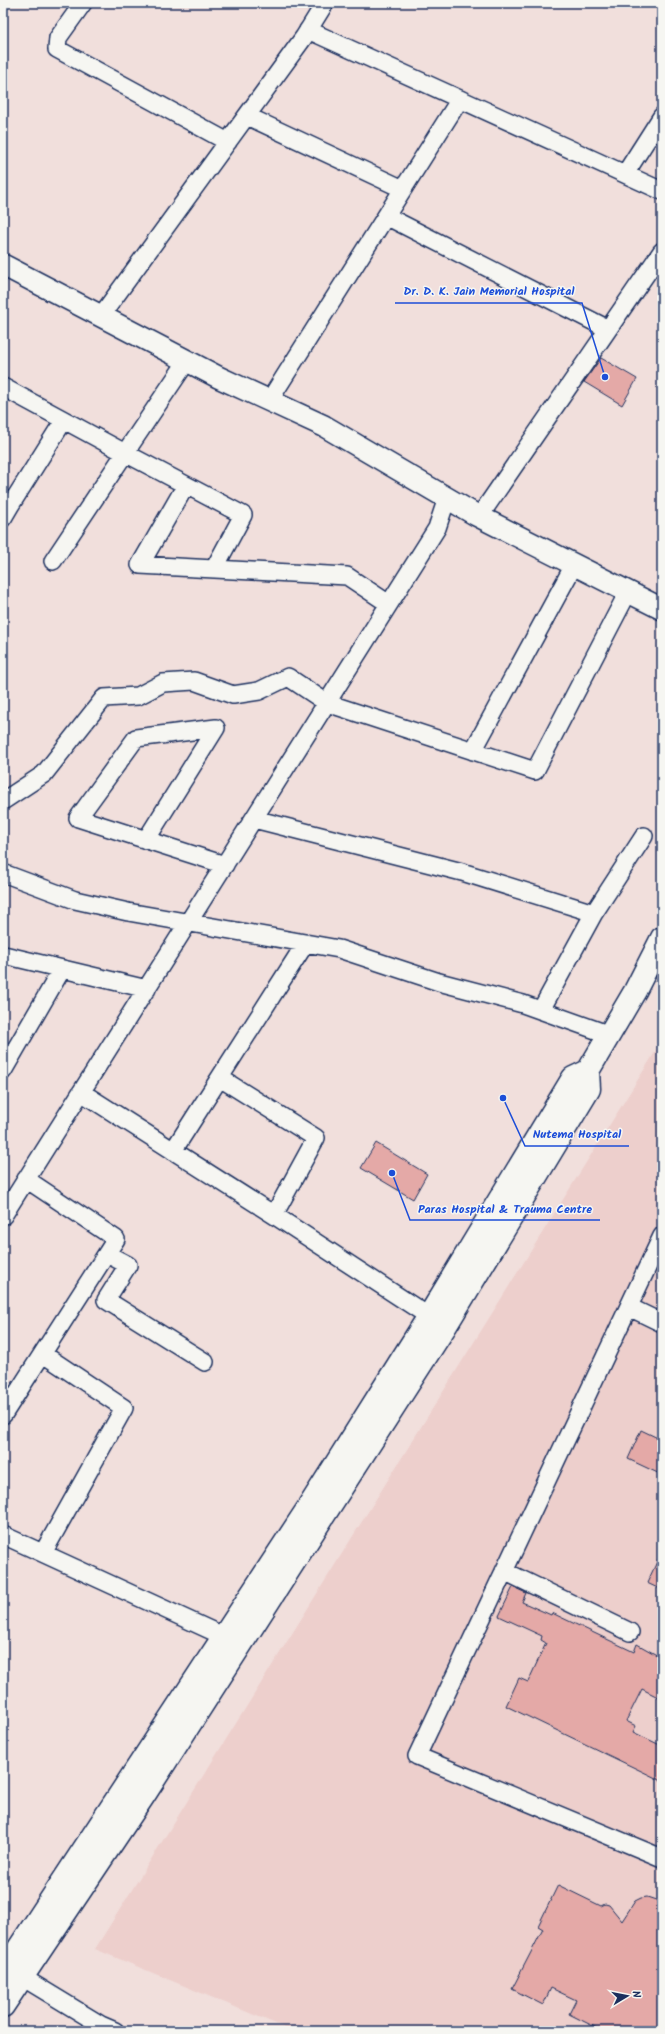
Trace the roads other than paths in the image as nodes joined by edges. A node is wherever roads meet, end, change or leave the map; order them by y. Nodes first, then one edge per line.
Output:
1 (83, 3) edge
2 (325, 3) edge
3 (308, 30) junction
4 (460, 99) junction
5 (247, 116) junction
6 (662, 116) edge
7 (228, 142) junction
8 (625, 174) junction
9 (403, 189) junction
10 (662, 191) edge
11 (386, 216) junction
12 (662, 251) edge
13 (3, 265) edge
14 (101, 316) junction
15 (608, 329) junction
16 (187, 361) junction
17 (3, 387) edge
18 (269, 401) junction
19 (64, 420) junction
20 (125, 453) junction
21 (186, 485) junction
22 (447, 498) junction
23 (5, 509) edge
24 (479, 517) junction
25 (52, 561) dead end
26 (574, 565) junction
27 (214, 569) junction
28 (628, 592) junction
29 (389, 604) junction
30 (662, 609) edge
31 (327, 704) junction
32 (473, 751) junction
33 (3, 801) edge
34 (254, 819) junction
35 (644, 836) dead end
36 (146, 840) junction
37 (225, 866) junction
38 (3, 873) edge
39 (594, 913) junction
40 (188, 923) junction
41 (662, 938) edge
42 (305, 944) junction
43 (3, 956) edge
44 (656, 965) edge
45 (62, 969) junction
46 (147, 989) junction
47 (542, 1010) junction
48 (610, 1035) junction
49 (3, 1071) edge
50 (220, 1078) junction
51 (81, 1092) junction
52 (173, 1151) junction
53 (26, 1179) junction
54 (5, 1206) edge
55 (274, 1215) junction
56 (662, 1236) edge
57 (107, 1254) junction
58 (629, 1306) junction
59 (437, 1322) junction
60 (662, 1322) edge
61 (42, 1354) junction
62 (205, 1362) dead end
63 (3, 1415) edge
64 (3, 1535) edge
65 (43, 1553) junction
66 (504, 1570) junction
67 (630, 1632) dead end
68 (233, 1641) junction
69 (662, 1858) edge
70 (13, 1975) edge
71 (3, 2006) edge
72 (115, 2031) edge

1 - 7 street
2 - 3 street
3 - 4 street
3 - 5 street
4 - 8 street
4 - 9 street
5 - 7 street
5 - 9 street
6 - 8 street
7 - 14 street
8 - 10 street
9 - 11 street
11 - 15 street
11 - 18 street
12 - 15 street
13 - 14 street
14 - 16 street
15 - 24 street
16 - 18 street
16 - 20 street
17 - 19 street
18 - 22 street
19 - 20 street
19 - 23 street
20 - 21 street
20 - 25 street
21 - 27 street
21 - 27 street
22 - 24 street
22 - 29 street
24 - 26 street
26 - 28 street
26 - 32 street
27 - 29 street
28 - 30 street
28 - 32 street
29 - 31 street
31 - 32 street
31 - 33 street
31 - 34 street
34 - 37 street
34 - 39 street
35 - 39 street
36 - 36 street
36 - 37 street
37 - 40 street
38 - 40 street
39 - 47 street
40 - 42 street
40 - 46 street
41 - 44 highway
42 - 47 street
42 - 50 street
43 - 45 street
44 - 48 highway
45 - 46 street
45 - 49 street
46 - 51 street
47 - 48 street
48 - 59 highway
50 - 52 street
50 - 55 street
51 - 52 street
51 - 53 street
52 - 55 street
53 - 54 street
53 - 57 street
55 - 59 street
56 - 58 street
57 - 61 street
57 - 62 street
58 - 60 street
58 - 66 street
59 - 68 highway
61 - 63 street
61 - 65 street
64 - 65 street
65 - 68 street
66 - 67 street
66 - 69 street
68 - 70 highway
70 - 71 highway
70 - 72 street

